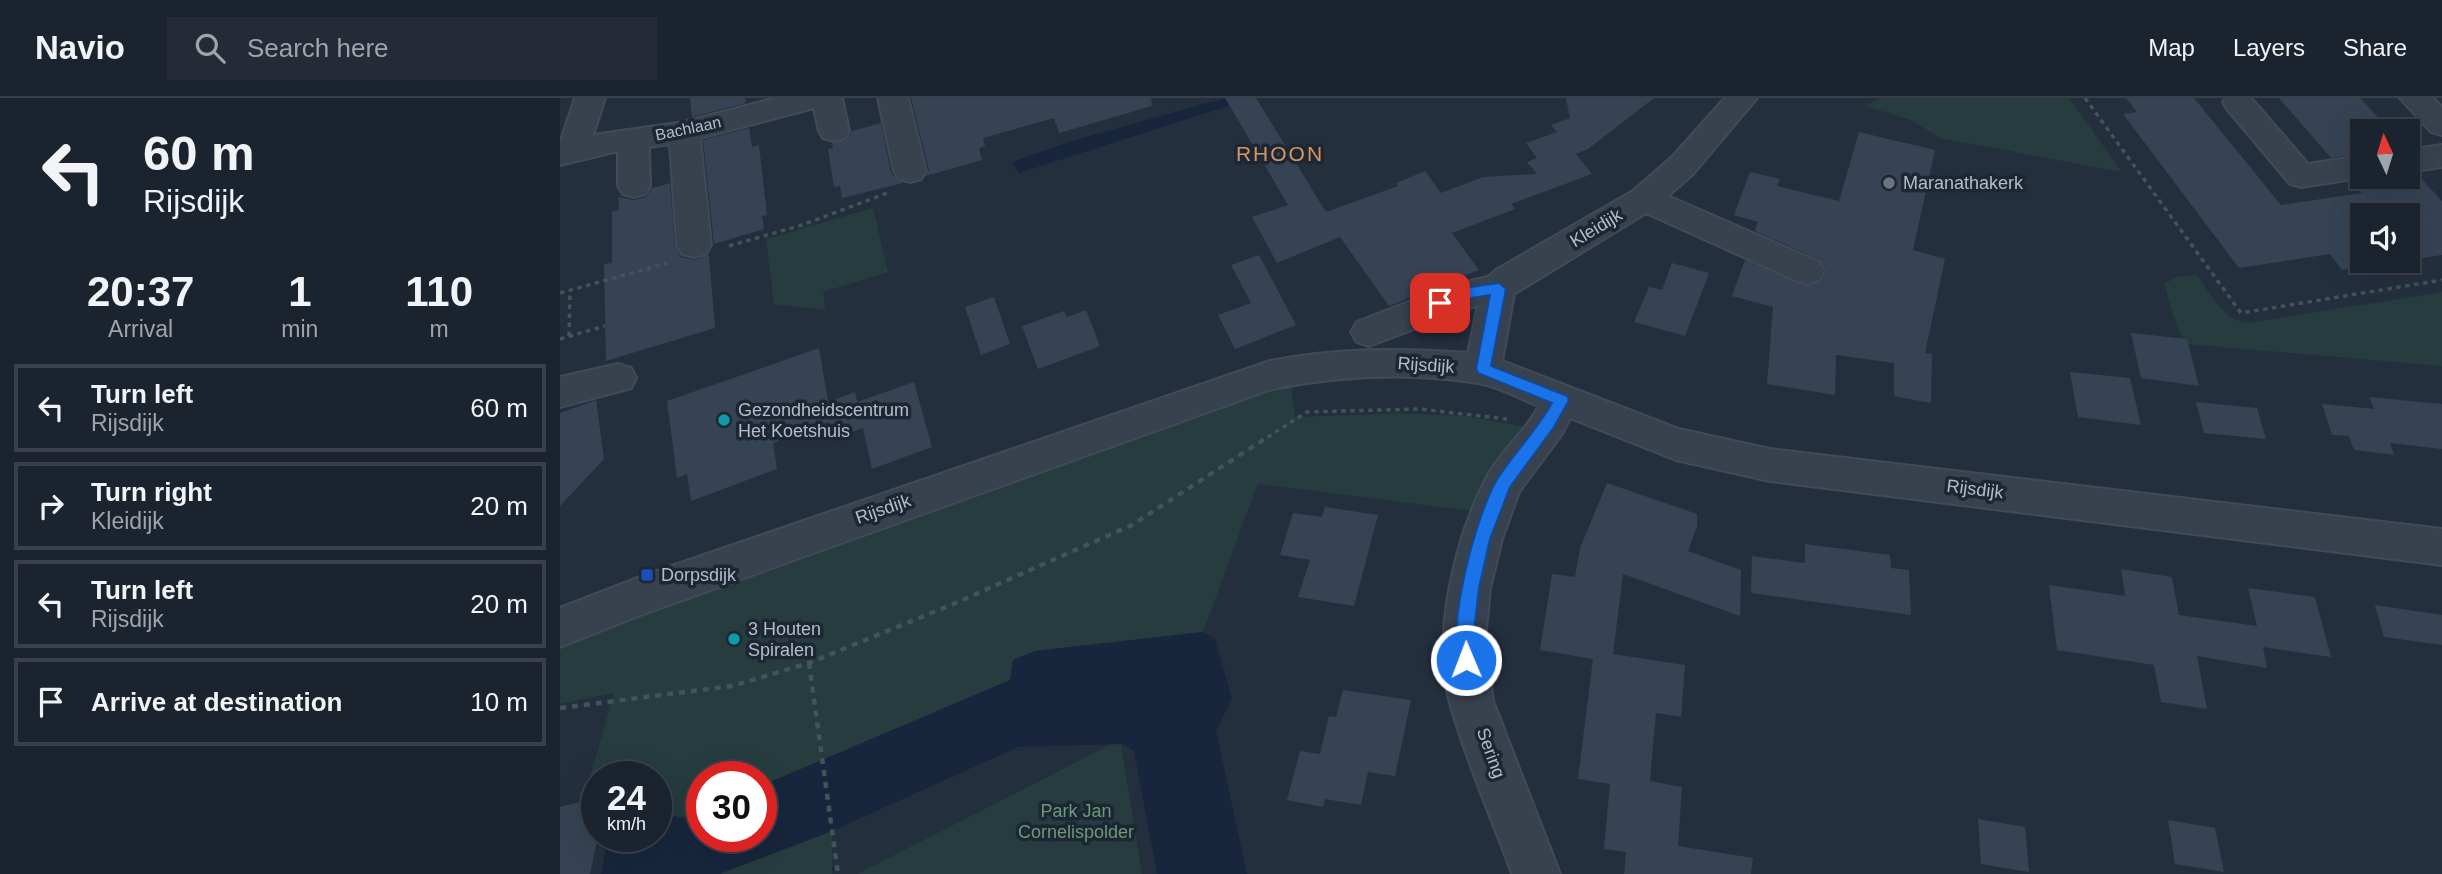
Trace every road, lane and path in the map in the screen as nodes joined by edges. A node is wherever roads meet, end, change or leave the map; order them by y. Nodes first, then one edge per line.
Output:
1 (815, 98) edge
2 (827, 98) edge
3 (893, 98) edge
4 (1742, 98) edge
5 (2085, 98) edge
6 (2415, 98) edge
7 (2238, 102) dead end
8 (579, 108) edge
9 (2442, 125) edge
10 (834, 131) dead end
11 (684, 132) junction
12 (633, 139) junction
13 (566, 152) edge
14 (2442, 156) edge
15 (2420, 159) edge
16 (2350, 169) edge
17 (911, 171) joint
18 (634, 186) dead end
19 (1644, 199) junction
20 (695, 252) junction
21 (1807, 271) dead end
22 (2442, 280) edge
23 (1499, 289) junction
24 (570, 291) junction
25 (560, 293) edge
26 (605, 326) dead end
27 (1369, 332) dead end
28 (569, 336) junction
29 (560, 339) edge
30 (1483, 369) junction
31 (618, 378) dead end
32 (560, 392) edge
33 (1555, 412) junction
34 (2442, 547) edge
35 (560, 628) edge
36 (809, 663) junction
37 (560, 708) edge
38 (838, 874) edge
39 (1536, 874) edge

1 - 11 street, Bachlaan
2 - 10 street
3 - 17 street
4 - 19 street, Kleidijk
5 - 22 path
6 - 9 street
7 - 16 street
8 - 13 street
11 - 12 street, Bachlaan
11 - 20 street
12 - 13 street, Bachlaan
12 - 18 street
14 - 15 street
17 - 20 path
19 - 21 street
19 - 23 street, Kleidijk
20 - 24 path
23 - 27 street
23 - 30 street
24 - 25 path
24 - 28 path
26 - 28 path
28 - 29 path
30 - 33 street, Rijsdijk
30 - 35 street, Rijsdijk
31 - 32 street
33 - 34 street, Rijsdijk
33 - 36 path
33 - 39 street, Sering
36 - 37 path
36 - 38 path

